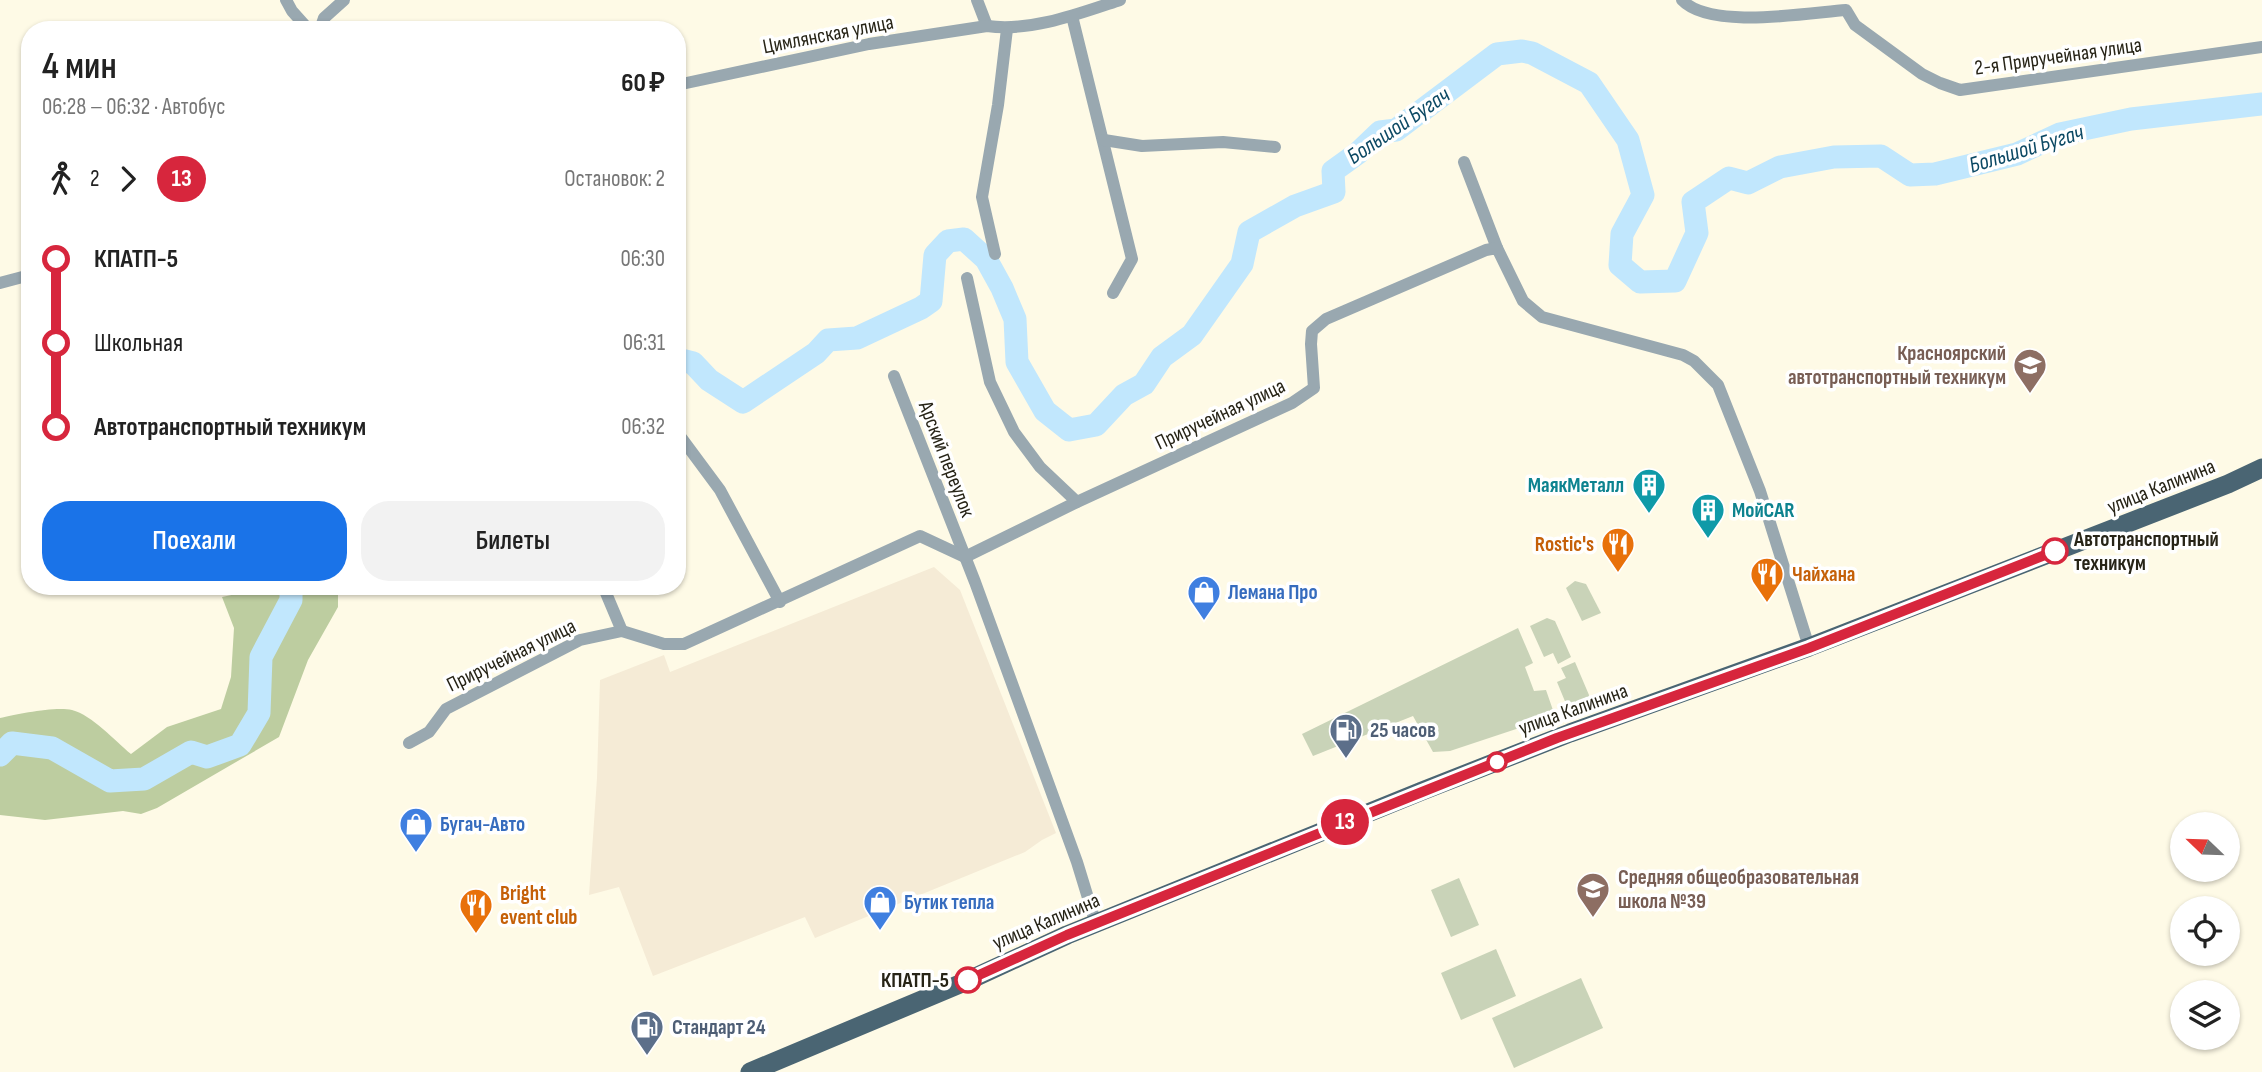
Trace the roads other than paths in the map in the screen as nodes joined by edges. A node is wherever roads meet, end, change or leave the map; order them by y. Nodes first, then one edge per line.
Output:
1 (286, 0) edge
2 (344, 0) edge
3 (977, 0) edge
4 (1120, 0) edge
5 (1682, 0) edge
6 (1846, 5) edge
7 (1072, 16) junction
8 (301, 21) edge
9 (323, 21) edge
10 (987, 26) junction
11 (1007, 29) junction
12 (2262, 47) edge
13 (686, 83) edge
14 (1104, 140) junction
15 (1275, 147) dead end
16 (1464, 162) dead end
17 (1497, 248) junction
18 (995, 254) dead end
19 (21, 277) edge
20 (967, 278) dead end
21 (0, 283) edge
22 (1113, 293) dead end
23 (894, 376) dead end
24 (686, 444) edge
25 (2262, 468) edge
26 (1077, 502) junction
27 (965, 557) junction
28 (607, 595) edge
29 (780, 602) junction
30 (622, 631) junction
31 (1809, 648) junction
32 (409, 743) dead end
33 (1096, 924) junction
34 (750, 1072) edge

1 - 8 street
2 - 9 street
3 - 10 street
4 - 7 street
5 - 6 street, 2-я Приручейная улица
6 - 12 street, 2-я Приручейная улица
7 - 11 street
7 - 14 street
10 - 11 street
10 - 13 street, Цимлянская улица
11 - 18 street
14 - 15 street
14 - 22 street
16 - 17 street
17 - 26 street, Приручейная улица
17 - 31 street
19 - 21 street
20 - 26 street
23 - 27 street, Арский переулок
24 - 29 street
25 - 31 main road, улица Калинина
26 - 27 street, Приручейная улица
27 - 29 street, Приручейная улица
27 - 33 street, Арский переулок
28 - 30 street
29 - 30 street, Приручейная улица
30 - 32 street, Приручейная улица
31 - 33 main road, улица Калинина
33 - 34 main road, улица Калинина

